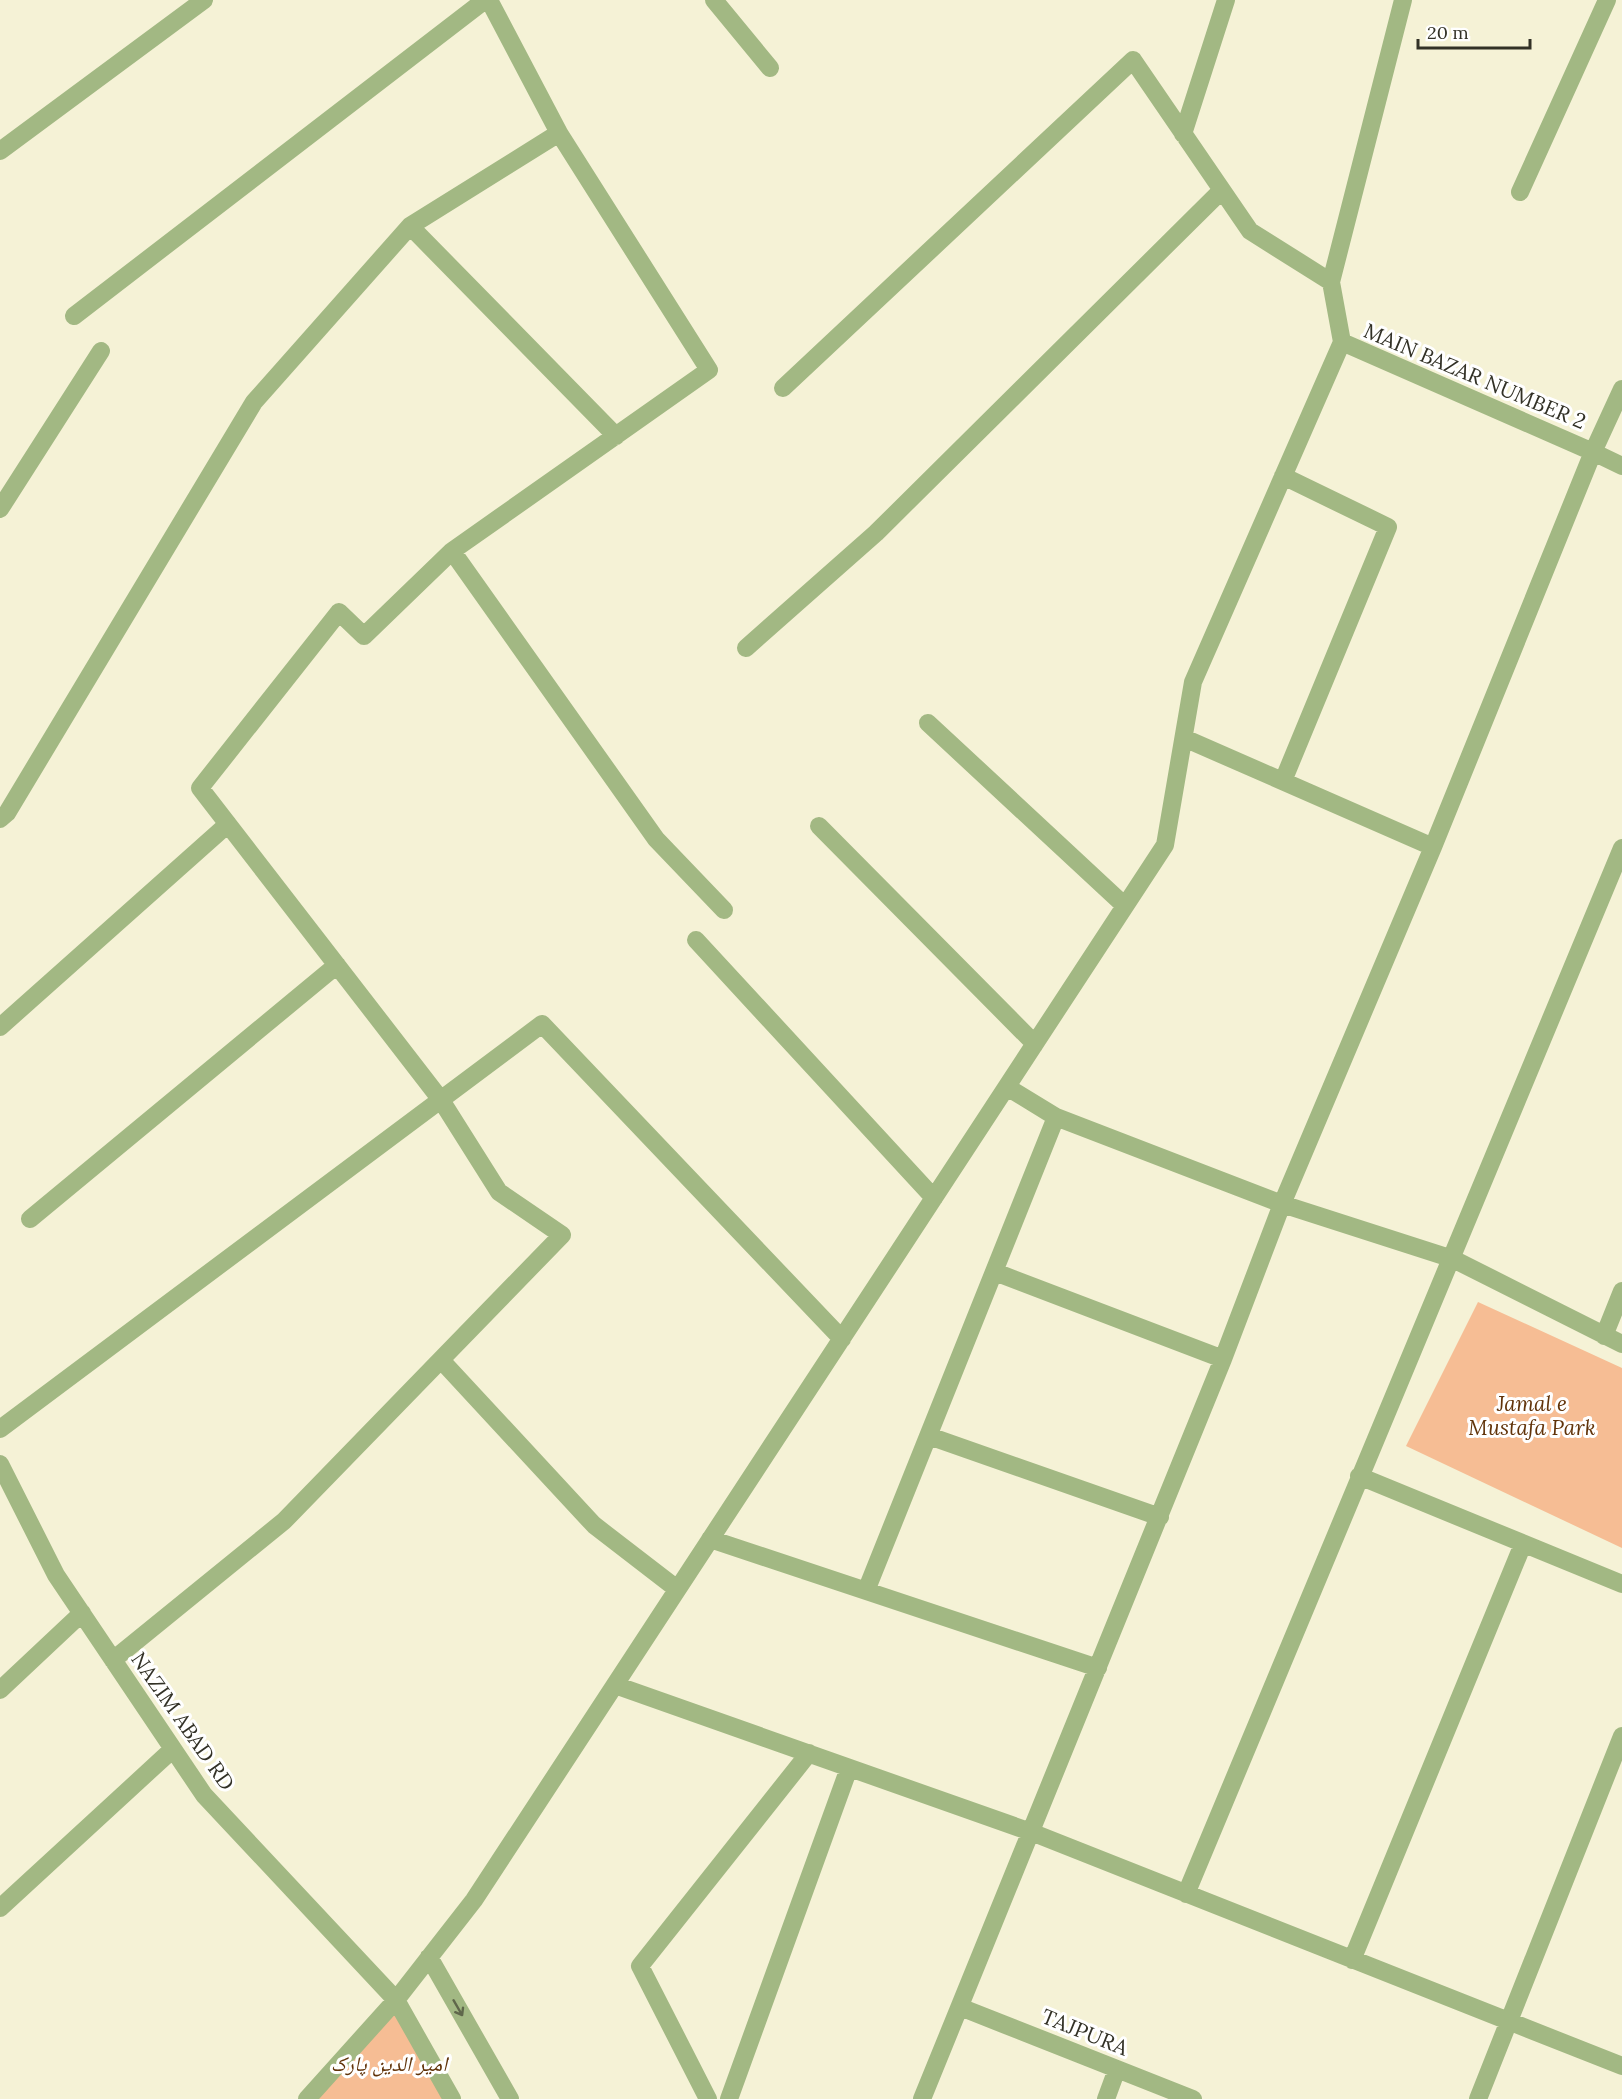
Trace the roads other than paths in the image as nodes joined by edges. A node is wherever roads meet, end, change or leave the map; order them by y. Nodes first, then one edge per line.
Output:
1 (204, 0) edge
2 (487, 0) edge
3 (714, 0) edge
4 (1226, 0) edge
5 (1403, 0) edge
6 (1607, 0) edge
7 (770, 68) dead end
8 (559, 133) junction
9 (1184, 134) junction
10 (3, 143) edge
11 (1222, 190) junction
12 (1520, 192) dead end
13 (410, 226) junction
14 (1331, 282) junction
15 (74, 316) dead end
16 (1342, 342) junction
17 (101, 351) dead end
18 (783, 388) dead end
19 (1622, 388) edge
20 (616, 436) junction
21 (1593, 452) junction
22 (1622, 466) edge
23 (1283, 476) junction
24 (0, 509) edge
25 (452, 551) junction
26 (746, 648) dead end
27 (928, 723) dead end
28 (1184, 738) junction
29 (1283, 782) junction
30 (0, 819) edge
31 (228, 824) junction
32 (819, 826) dead end
33 (1433, 847) junction
34 (1622, 848) edge
35 (1125, 906) junction
36 (724, 910) dead end
37 (696, 940) dead end
38 (337, 965) junction
39 (0, 1027) edge
40 (1035, 1044) junction
41 (1007, 1087) junction
42 (441, 1100) junction
43 (1056, 1117) junction
44 (934, 1198) junction
45 (1282, 1204) junction
46 (30, 1219) dead end
47 (1453, 1259) junction
48 (995, 1272) junction
49 (1622, 1291) edge
50 (1604, 1336) junction
51 (842, 1339) junction
52 (1622, 1344) edge
53 (1223, 1359) junction
54 (441, 1360) junction
55 (0, 1429) edge
56 (929, 1436) junction
57 (0, 1464) edge
58 (1359, 1476) junction
59 (1160, 1517) junction
60 (710, 1539) junction
61 (1523, 1544) junction
62 (1622, 1584) edge
63 (678, 1589) junction
64 (866, 1591) junction
65 (82, 1614) junction
66 (113, 1660) junction
67 (1098, 1668) junction
68 (615, 1685) junction
69 (0, 1689) edge
70 (1622, 1736) edge
71 (173, 1749) junction
72 (809, 1754) junction
73 (849, 1768) junction
74 (1031, 1832) junction
75 (1186, 1894) junction
76 (0, 1908) edge
77 (429, 1957) junction
78 (1352, 1960) junction
79 (396, 2000) junction
80 (960, 2007) junction
81 (1509, 2022) junction
82 (1622, 2067) edge
83 (1117, 2069) junction
84 (307, 2099) edge
85 (452, 2099) edge
86 (510, 2099) edge
87 (708, 2099) edge
88 (729, 2099) edge
89 (922, 2099) edge
90 (1106, 2099) edge
91 (1193, 2099) edge
92 (1478, 2099) edge

1 - 10 street
2 - 8 street
2 - 15 street
3 - 7 street
4 - 9 street
5 - 14 street
6 - 12 street
8 - 13 street
8 - 20 street
9 - 11 street
9 - 18 street
11 - 14 street
11 - 26 street
13 - 20 street
13 - 30 street
14 - 16 street
16 - 21 street, MAIN BAZAR NUMBER 2
16 - 23 street
17 - 24 street
19 - 21 street, MAIN BAZAR NUMBER 2
20 - 25 street
21 - 22 street
21 - 33 street
23 - 28 street
23 - 29 street
25 - 31 street
25 - 36 street
27 - 35 street
28 - 29 street
28 - 35 street
29 - 33 street
31 - 38 street
31 - 39 street
32 - 40 street
33 - 45 street
34 - 47 street
35 - 40 street
37 - 44 street
38 - 42 street
38 - 46 street
40 - 41 street
41 - 43 street
41 - 44 street
42 - 51 street
42 - 54 street
42 - 55 street
43 - 45 street
43 - 48 street
44 - 51 street
45 - 47 street
45 - 53 street
47 - 50 street
47 - 58 street
48 - 53 street
48 - 56 street
49 - 50 street
50 - 52 street
51 - 60 street
53 - 59 street
54 - 63 street
54 - 66 street
56 - 59 street
56 - 64 street
57 - 65 street, NAZIM ABAD RD
58 - 61 street
58 - 75 street
59 - 67 street
60 - 63 street
60 - 64 street
61 - 62 street
61 - 78 street
63 - 68 street
64 - 67 street
65 - 66 street, NAZIM ABAD RD
65 - 69 street
66 - 71 street, NAZIM ABAD RD
67 - 74 street
68 - 72 street
68 - 77 street
70 - 81 street
71 - 76 street
71 - 79 street, NAZIM ABAD RD
72 - 73 street
72 - 87 street
73 - 74 street
73 - 88 street
74 - 75 street
74 - 80 street
75 - 78 street
77 - 79 street
77 -> 86 street
78 - 81 street
79 - 84 street
79 - 85 street, NAZIM ABAD RD
80 - 83 street, TAJPURA
80 - 89 street
81 - 82 street
81 - 92 street
83 - 90 street
83 - 91 street, TAJPURA

